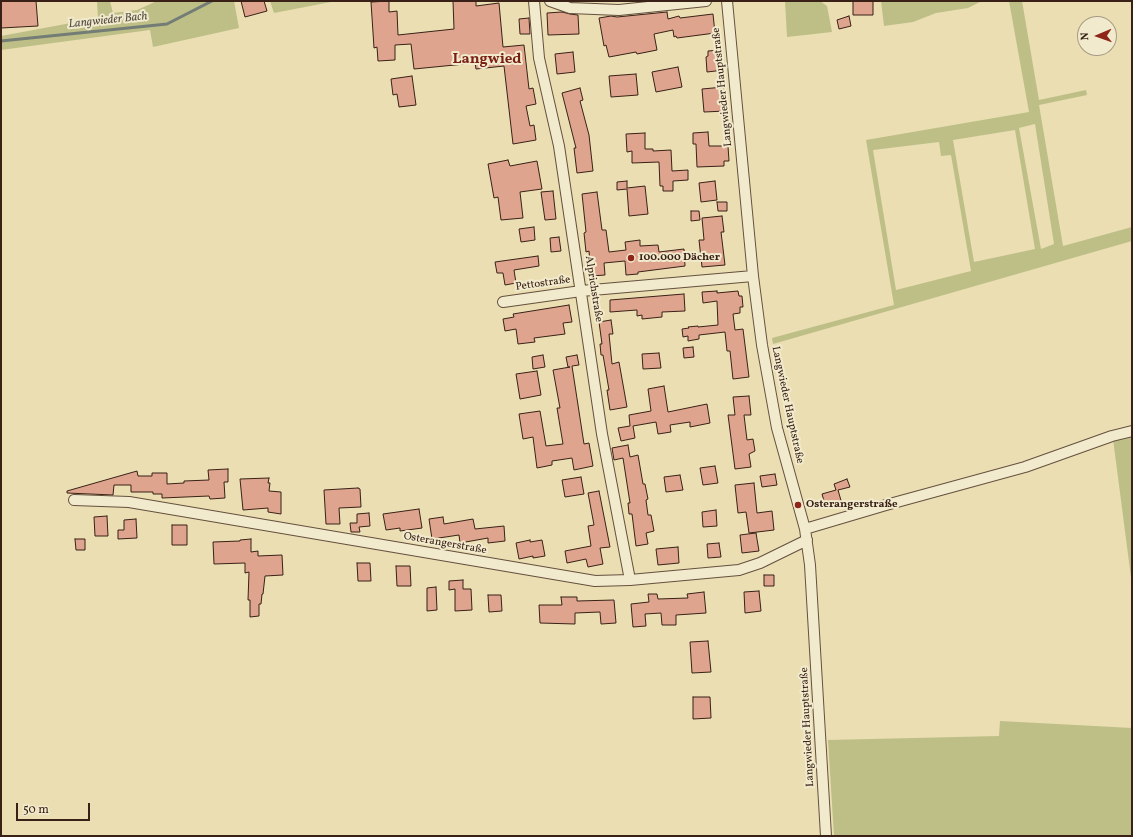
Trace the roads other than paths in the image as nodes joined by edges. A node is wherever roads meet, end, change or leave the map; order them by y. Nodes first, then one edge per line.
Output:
1 (534, 1) edge
2 (550, 1) edge
3 (706, 1) edge
4 (727, 1) edge
5 (753, 276) junction
6 (581, 291) junction
7 (503, 302) dead end
8 (1132, 431) edge
9 (74, 500) dead end
10 (805, 529) junction
11 (807, 540) junction
12 (630, 580) junction
13 (826, 836) edge

1 - 6 street, Alprichstraße
2 - 3 street
4 - 5 street, Langwieder Hauptstraße
5 - 6 street, Pettostraße
5 - 10 street, Langwieder Hauptstraße
6 - 7 street, Pettostraße
6 - 12 street, Alprichstraße
8 - 10 street
9 - 12 street, Osterangerstraße
10 - 11 street, Langwieder Hauptstraße
11 - 12 street, Osterangerstraße
11 - 13 street, Langwieder Hauptstraße

